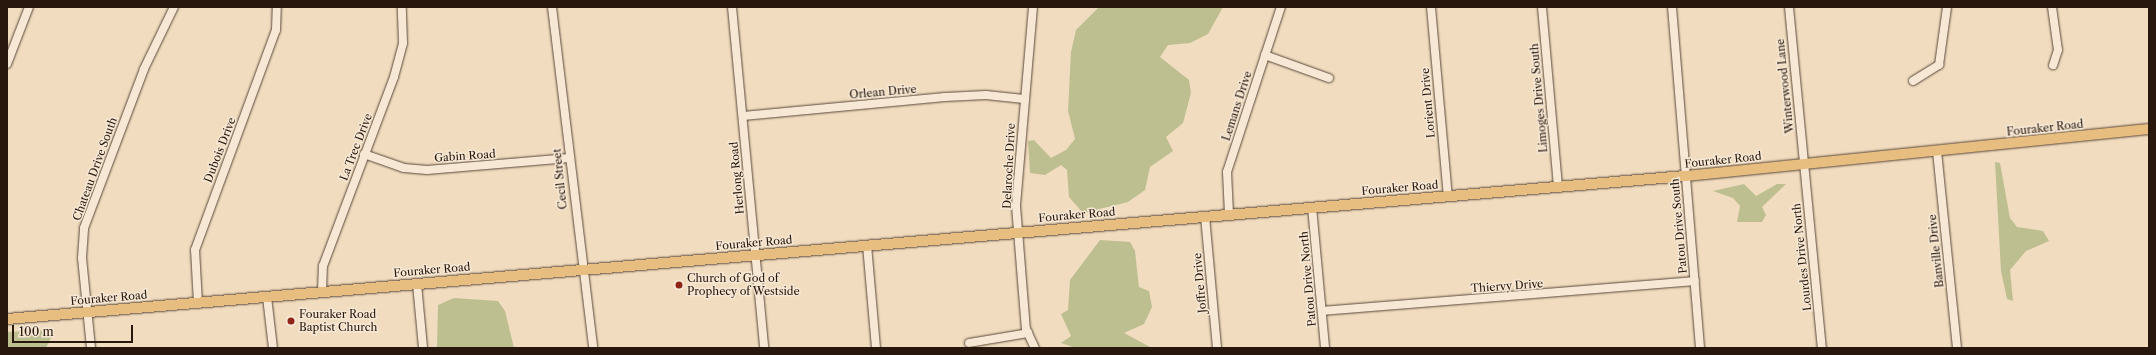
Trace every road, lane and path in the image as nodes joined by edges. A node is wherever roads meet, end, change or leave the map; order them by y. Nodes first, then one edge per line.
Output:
1 (29, 7) edge
2 (174, 7) edge
3 (277, 7) edge
4 (402, 7) edge
5 (552, 7) edge
6 (732, 7) edge
7 (1033, 7) edge
8 (1281, 7) edge
9 (1431, 7) edge
10 (1542, 7) edge
11 (1672, 7) edge
12 (1789, 7) edge
13 (1947, 7) edge
14 (2052, 7) edge
15 (1265, 55) junction
16 (7, 64) edge
17 (2054, 65) dead end
18 (1329, 78) dead end
19 (1913, 81) dead end
20 (1024, 99) junction
21 (743, 116) junction
22 (2149, 129) edge
23 (1937, 151) junction
24 (364, 154) junction
25 (569, 158) junction
26 (1803, 164) junction
27 (1686, 176) junction
28 (1558, 186) junction
29 (1448, 196) junction
30 (1312, 207) junction
31 (1229, 214) junction
32 (1205, 216) junction
33 (1019, 232) junction
34 (867, 245) junction
35 (755, 255) junction
36 (583, 269) junction
37 (1695, 281) junction
38 (417, 284) junction
39 (322, 292) junction
40 (267, 297) junction
41 (198, 303) junction
42 (1322, 311) junction
43 (87, 312) junction
44 (7, 319) edge
45 (1028, 333) junction
46 (970, 343) dead end
47 (91, 348) edge
48 (273, 348) edge
49 (423, 348) edge
50 (593, 348) edge
51 (764, 348) edge
52 (876, 348) edge
53 (1035, 348) edge
54 (1217, 348) edge
55 (1325, 348) edge
56 (1700, 348) edge
57 (1822, 348) edge
58 (1957, 348) edge

1 - 16 street
2 - 43 street, Chateau Drive South
3 - 41 street, Dubois Drive
4 - 24 street, La Trec Drive
5 - 25 street, Cecil Street
6 - 21 street, Herlong Road
7 - 20 street, Delaroche Drive
8 - 15 street, Lemans Drive
9 - 29 street, Lorient Drive
10 - 28 street, Limoges Drive South
11 - 27 street, Patou Drive South
12 - 26 street, Winterwood Lane
13 - 19 street
14 - 17 street
15 - 18 street
15 - 31 street, Lemans Drive
20 - 21 street, Orlean Drive
20 - 33 street, Delaroche Drive
21 - 35 street, Herlong Road
22 - 23 main road, Fouraker Road
23 - 26 main road, Fouraker Road
23 - 58 street, Banville Drive
24 - 25 street, Gabin Road
24 - 39 street, La Trec Drive
25 - 36 street, Cecil Street
26 - 27 main road, Fouraker Road
26 - 57 street, Lourdes Drive North
27 - 28 main road, Fouraker Road
27 - 37 street, Patou Drive South
28 - 29 main road, Fouraker Road
29 - 30 main road, Fouraker Road
30 - 31 main road, Fouraker Road
30 - 42 street, Patou Drive North
31 - 32 main road, Fouraker Road
32 - 33 main road, Fouraker Road
32 - 54 street, Joffre Drive
33 - 34 main road, Fouraker Road
33 - 45 street, Delaroche Drive
34 - 35 main road, Fouraker Road
34 - 52 street
35 - 36 main road, Fouraker Road
35 - 51 street, Herlong Road
36 - 38 main road, Fouraker Road
36 - 50 street, Cecil Street
37 - 42 street, Thiervy Drive
37 - 56 street, Patou Drive South
38 - 39 main road, Fouraker Road
38 - 49 street
39 - 40 main road, Fouraker Road
40 - 41 main road, Fouraker Road
40 - 48 street
41 - 43 main road, Fouraker Road
42 - 55 street, Patou Drive North
43 - 44 main road, Fouraker Road
43 - 47 street, Chateau Drive South
45 - 46 street
45 - 53 street, Delaroche Drive

